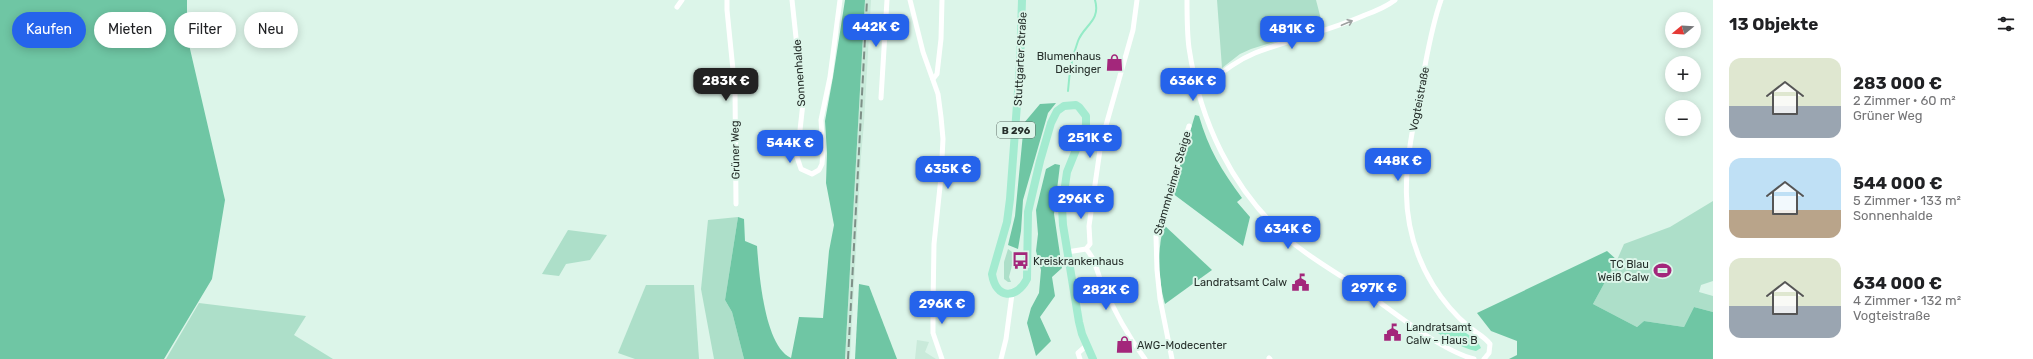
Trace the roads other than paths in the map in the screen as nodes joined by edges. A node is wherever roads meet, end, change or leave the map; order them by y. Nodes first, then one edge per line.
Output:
1 (682, 0) edge
2 (727, 0) edge
3 (792, 0) edge
4 (840, 0) edge
5 (887, 0) edge
6 (910, 0) edge
7 (942, 0) edge
8 (1022, 0) edge
9 (1137, 0) edge
10 (1187, 0) edge
11 (1395, 0) edge
12 (1440, 0) edge
13 (677, 7) dead end
14 (933, 78) junction
15 (1198, 90) junction
16 (881, 98) dead end
17 (1188, 126) dead end
18 (736, 204) dead end
19 (1086, 249) junction
20 (1067, 252) junction
21 (1012, 294) junction
22 (1086, 346) junction
23 (942, 359) edge
24 (1001, 359) edge
25 (1080, 359) edge
26 (1093, 359) edge
27 (1145, 359) edge
28 (1172, 359) edge
29 (1474, 359) edge
30 (1484, 359) edge

1 - 13 street
2 - 18 street, Grüner Weg
3 - 4 street, Sonnenhalde
5 - 16 street
6 - 14 street
7 - 14 street
8 - 21 main road, Stuttgarter Straße / B 296
9 - 19 street
10 - 15 street
15 -> 11 street
12 - 30 street, Vogteistraße
14 - 23 street
15 - 29 street
17 - 28 street, Stammheimer Steige
19 - 20 street
19 - 27 street
20 - 21 main road, B 296
20 - 22 main road, B 296
21 - 24 street
22 - 25 street
22 - 26 main road, B 296

